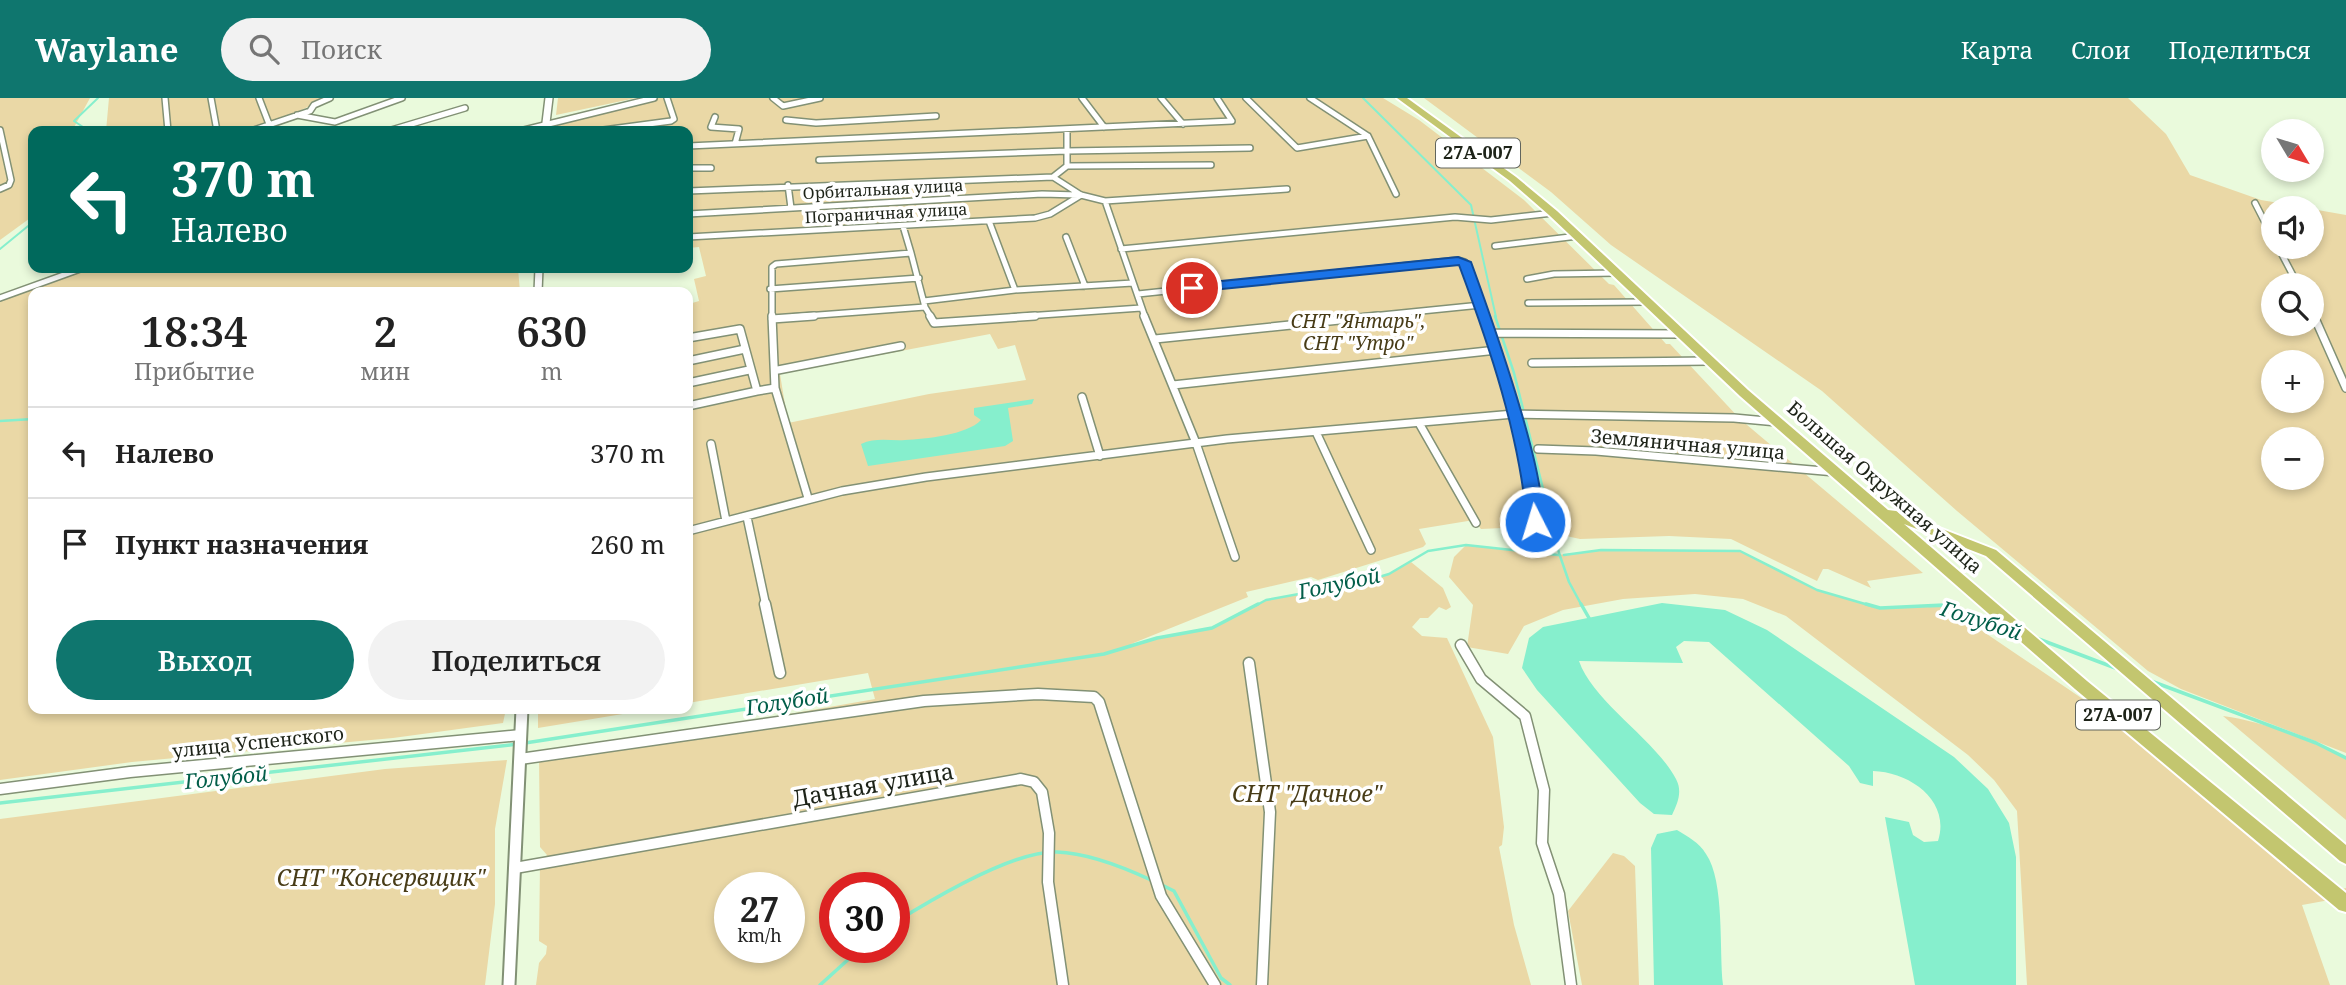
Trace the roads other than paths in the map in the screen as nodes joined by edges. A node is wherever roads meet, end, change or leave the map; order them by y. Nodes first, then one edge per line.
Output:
1 (165, 98) edge
2 (211, 98) edge
3 (259, 98) edge
4 (307, 98) edge
5 (330, 98) edge
6 (402, 98) edge
7 (549, 98) edge
8 (654, 98) edge
9 (667, 98) edge
10 (773, 98) edge
11 (820, 98) edge
12 (1082, 98) edge
13 (1161, 98) edge
14 (1217, 98) edge
15 (1246, 98) edge
16 (1310, 98) edge
17 (1401, 98) edge
18 (314, 105) junction
19 (465, 108) dead end
20 (297, 115) junction
21 (936, 116) dead end
22 (715, 117) dead end
23 (786, 120) dead end
24 (816, 123) junction
25 (269, 124) junction
26 (1183, 124) junction
27 (168, 126) edge
28 (215, 126) edge
29 (264, 126) edge
30 (405, 126) edge
31 (545, 126) edge
32 (552, 126) edge
33 (634, 126) edge
34 (1104, 127) junction
35 (1067, 129) junction
36 (0, 130) edge
37 (1368, 136) junction
38 (818, 140) junction
39 (734, 144) junction
40 (693, 146) edge
41 (1250, 148) dead end
42 (1067, 151) junction
43 (819, 160) dead end
44 (1212, 165) dead end
45 (1067, 166) junction
46 (693, 168) edge
47 (711, 168) dead end
48 (1054, 177) junction
49 (788, 185) junction
50 (0, 189) edge
51 (1287, 189) dead end
52 (693, 191) edge
53 (1396, 194) dead end
54 (1080, 195) junction
55 (1105, 201) junction
56 (2255, 203) dead end
57 (791, 208) junction
58 (1553, 213) junction
59 (693, 214) edge
60 (2261, 215) edge
61 (989, 221) junction
62 (904, 226) junction
63 (1578, 236) junction
64 (693, 237) edge
65 (1066, 237) dead end
66 (1495, 246) dead end
67 (1121, 249) junction
68 (911, 253) junction
69 (68, 273) edge
70 (1616, 273) junction
71 (919, 278) junction
72 (1527, 279) dead end
73 (1133, 283) junction
74 (1085, 286) junction
75 (770, 289) junction
76 (1015, 290) junction
77 (1138, 294) junction
78 (0, 296) edge
79 (1646, 302) junction
80 (1528, 303) dead end
81 (925, 304) junction
82 (1480, 305) junction
83 (1141, 308) junction
84 (772, 319) junction
85 (1491, 333) junction
86 (1681, 334) junction
87 (2323, 336) edge
88 (693, 337) edge
89 (1155, 339) junction
90 (901, 346) dead end
91 (745, 349) junction
92 (1497, 350) junction
93 (693, 360) edge
94 (1709, 361) junction
95 (1532, 363) dead end
96 (750, 370) junction
97 (778, 370) junction
98 (693, 382) edge
99 (1173, 385) junction
100 (775, 388) junction
101 (2346, 388) edge
102 (757, 391) junction
103 (1082, 397) dead end
104 (693, 405) edge
105 (1514, 414) junction
106 (1777, 422) junction
107 (1419, 423) junction
108 (1316, 432) junction
109 (1196, 443) junction
110 (711, 444) dead end
111 (1538, 449) dead end
112 (1100, 456) junction
113 (1836, 472) junction
114 (808, 498) junction
115 (1880, 510) junction
116 (747, 517) junction
117 (726, 521) junction
118 (1535, 522) dead end
119 (1476, 523) dead end
120 (693, 530) edge
121 (1371, 550) dead end
122 (1235, 557) dead end
123 (1461, 645) dead end
124 (1249, 663) dead end
125 (780, 673) dead end
126 (522, 714) edge
127 (521, 735) junction
128 (520, 755) junction
129 (0, 789) edge
130 (2346, 856) edge
131 (514, 868) junction
132 (2346, 904) edge
133 (509, 985) edge
134 (1063, 985) edge
135 (1215, 985) edge
136 (1262, 985) edge
137 (1571, 985) edge

1 - 27 street
2 - 28 street
3 - 25 street
4 - 18 street
5 - 18 street
6 - 20 street
7 - 31 street
8 - 32 street
9 - 33 street
10 - 11 street
12 - 34 street
13 - 26 street
14 - 26 street
15 - 37 street
16 - 37 street
17 - 58 highway, Большая Окружная улица / 27А-007
18 - 20 street
19 - 30 street
20 - 25 street
21 - 24 street
22 - 39 street
23 - 24 street
24 - 38 street
25 - 29 street
26 - 34 street
34 - 35 street
35 - 38 street
35 - 42 street
36 - 50 street
37 - 53 street
38 - 39 street
39 - 40 street
41 - 42 street
42 - 43 street
42 - 45 street
44 - 45 street
45 - 48 street
46 - 47 street
48 - 49 street
48 - 54 street
49 - 52 street
49 - 57 street
51 - 55 street
54 - 55 street
54 - 57 street, Орбитальная улица
54 - 61 street, Пограничная улица
55 - 67 street
56 - 60 street
57 - 59 street, Орбитальная улица
58 - 63 highway, Большая Окружная улица / 27А-007
58 - 67 street
61 - 62 street, Пограничная улица
61 - 76 street
62 - 64 street, Пограничная улица
62 - 68 street
63 - 66 street
63 - 70 highway, Большая Окружная улица / 27А-007
65 - 74 street
67 - 73 street
68 - 71 street
68 - 75 street
69 - 78 street
70 - 72 street
70 - 79 highway, Большая Окружная улица / 27А-007
71 - 75 street
71 - 81 street
73 - 74 street
73 - 77 street
74 - 76 street
75 - 84 street
76 - 81 street
77 - 82 street
77 - 83 street
79 - 80 street
79 - 86 highway, Большая Окружная улица / 27А-007
81 - 83 street
81 - 84 street
82 - 85 street
82 - 89 street
83 - 89 street
84 - 97 street
85 - 86 street
85 - 92 street
86 - 94 highway, Большая Окружная улица / 27А-007
87 - 101 street
88 - 91 street
89 - 99 street
90 - 97 street
91 - 93 street
91 - 96 street
92 - 99 street
92 - 105 street
94 - 95 street
94 - 106 highway, Большая Окружная улица / 27А-007
96 - 98 street
96 - 102 street
97 - 100 street
99 - 109 street
100 - 102 street
100 - 114 street
102 - 104 street
103 - 112 street
105 - 106 street
105 - 107 street
105 - 118 street
106 - 113 highway, Большая Окружная улица / 27А-007
107 - 108 street
107 - 119 street
108 - 109 street
108 - 121 street
109 - 112 street
109 - 122 street
110 - 117 street
111 - 113 street, Земляничная улица
112 - 114 street
113 - 115 highway, Большая Окружная улица / 27А-007
114 - 116 street
115 - 130 highway
115 - 132 highway, Большая Окружная улица / 27А-007
116 - 117 street
116 - 125 street
117 - 120 street
123 - 137 street
124 - 136 street
126 - 127 street
127 - 128 street
127 - 129 street, улица Успенского
128 - 131 street
128 - 135 street
131 - 133 street
131 - 134 street, Дачная улица

